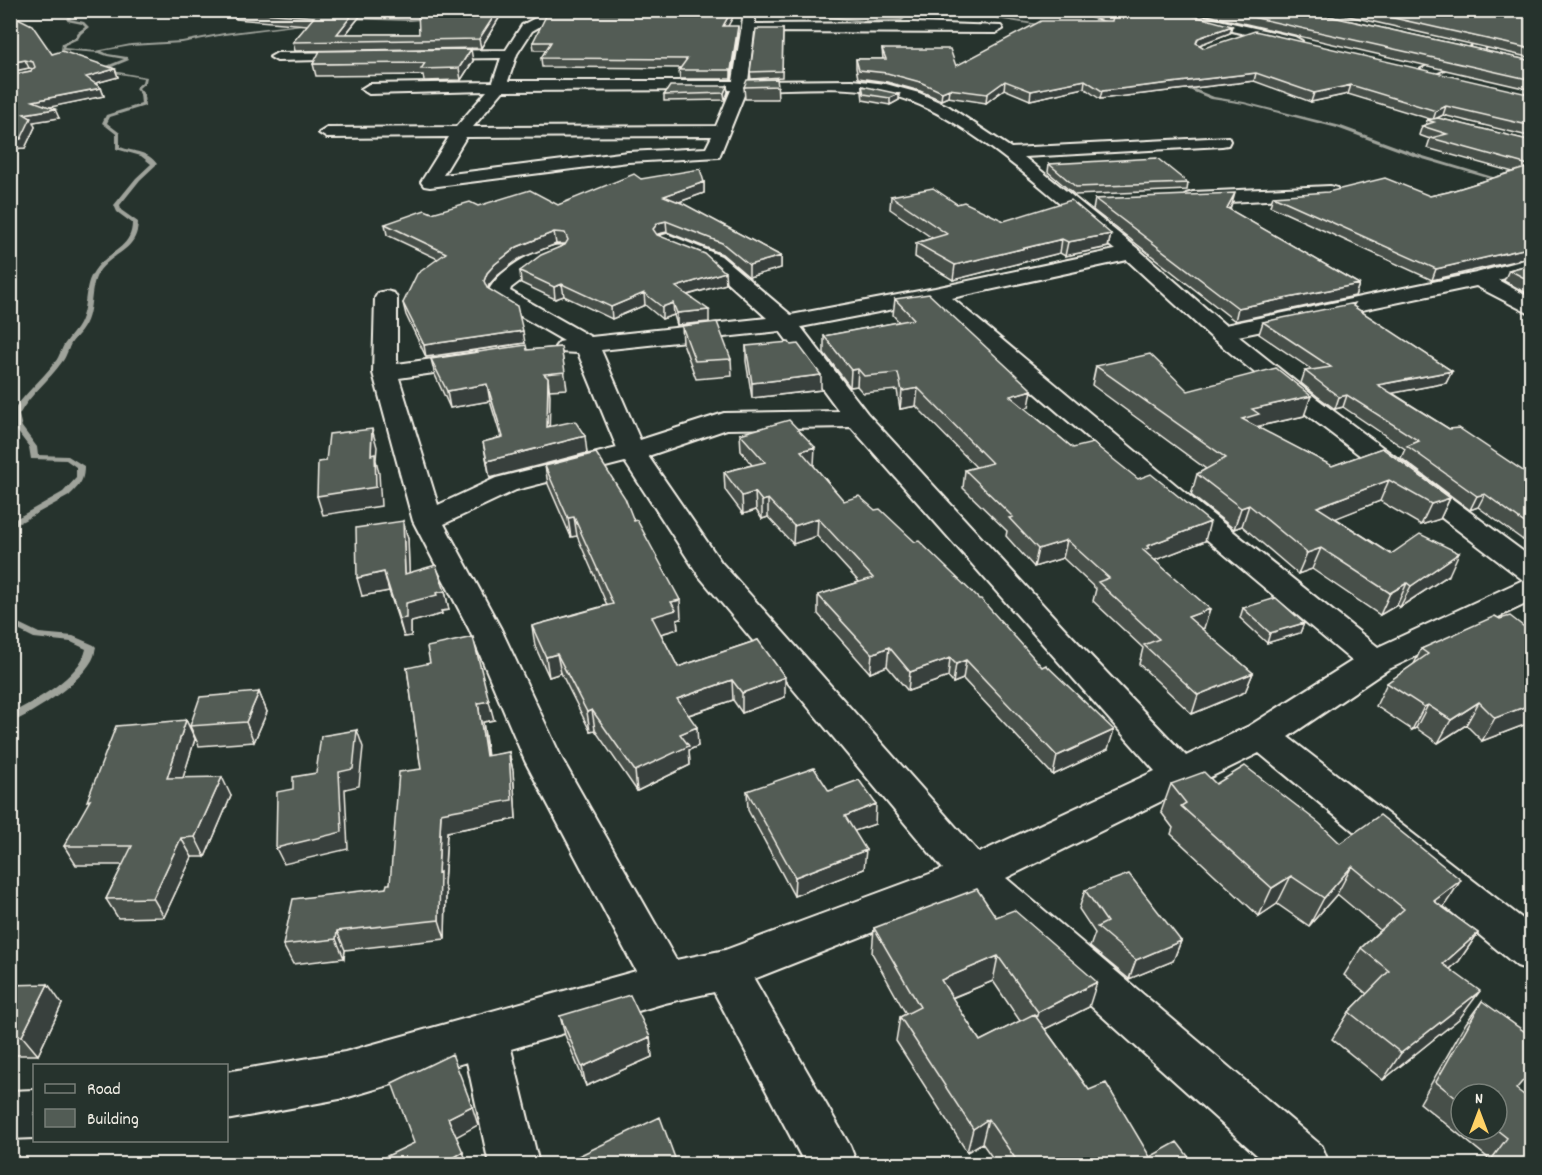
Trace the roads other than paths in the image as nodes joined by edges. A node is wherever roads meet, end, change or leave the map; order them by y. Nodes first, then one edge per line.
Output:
1 (562, 10) edge
2 (1155, 10) edge
3 (1182, 17) junction
4 (1164, 25) edge
5 (1496, 29) edge
6 (996, 30) dead end
7 (1253, 32) junction
8 (1223, 42) edge
9 (1311, 45) edge
10 (1453, 46) edge
11 (1480, 52) junction
12 (510, 54) junction
13 (370, 56) edge
14 (417, 56) edge
15 (277, 57) dead end
16 (1447, 77) edge
17 (499, 86) junction
18 (740, 86) junction
19 (369, 89) dead end
20 (720, 131) junction
21 (327, 133) dead end
22 (460, 133) junction
23 (1222, 141) dead end
24 (1008, 153) junction
25 (1330, 192) edge
26 (1176, 199) edge
27 (1093, 202) dead end
28 (1070, 203) junction
29 (666, 240) edge
30 (558, 250) edge
31 (1131, 253) junction
32 (1532, 264) edge
33 (1479, 279) junction
34 (935, 294) junction
35 (386, 298) dead end
36 (1532, 308) edge
37 (786, 323) junction
38 (1220, 333) junction
39 (568, 346) junction
40 (503, 356) edge
41 (385, 373) junction
42 (858, 419) junction
43 (632, 452) junction
44 (428, 521) junction
45 (1532, 573) edge
46 (1532, 588) edge
47 (1375, 662) junction
48 (1262, 736) junction
49 (1180, 774) junction
50 (973, 875) junction
51 (1532, 952) edge
52 (725, 970) junction
53 (665, 983) junction
54 (485, 1035) junction
55 (228, 1096) edge
56 (33, 1114) edge
57 (10, 1116) edge
58 (514, 1164) edge
59 (832, 1164) edge
60 (1304, 1164) edge

1 - 12 street
2 - 3 street
3 - 4 street
3 - 7 street
5 - 11 street
6 - 18 street
7 - 8 street
7 - 9 street
10 - 11 street
11 - 16 street
12 - 14 street
12 - 17 street
13 - 15 street
17 - 18 street
17 - 19 street
17 - 22 street
18 - 20 street
18 - 24 street
20 - 22 street
20 - 22 street
21 - 22 street
23 - 24 street
24 - 28 street
25 - 26 street
27 - 28 street
28 - 31 street
29 - 37 street
30 - 39 street
31 - 34 street
31 - 38 street
32 - 33 street
33 - 36 street
33 - 38 street
34 - 37 street
34 - 47 street
35 - 41 street
37 - 39 street
37 - 42 street
38 - 45 street
39 - 43 street
40 - 41 street
41 - 44 street
42 - 43 street
42 - 49 street
43 - 44 street
43 - 50 street
44 - 53 street
46 - 47 street
47 - 48 street
48 - 49 street
48 - 51 street
49 - 50 street
50 - 52 street
50 - 60 street
52 - 53 street
52 - 59 street
53 - 54 street
54 - 55 street
54 - 58 street
56 - 57 street

